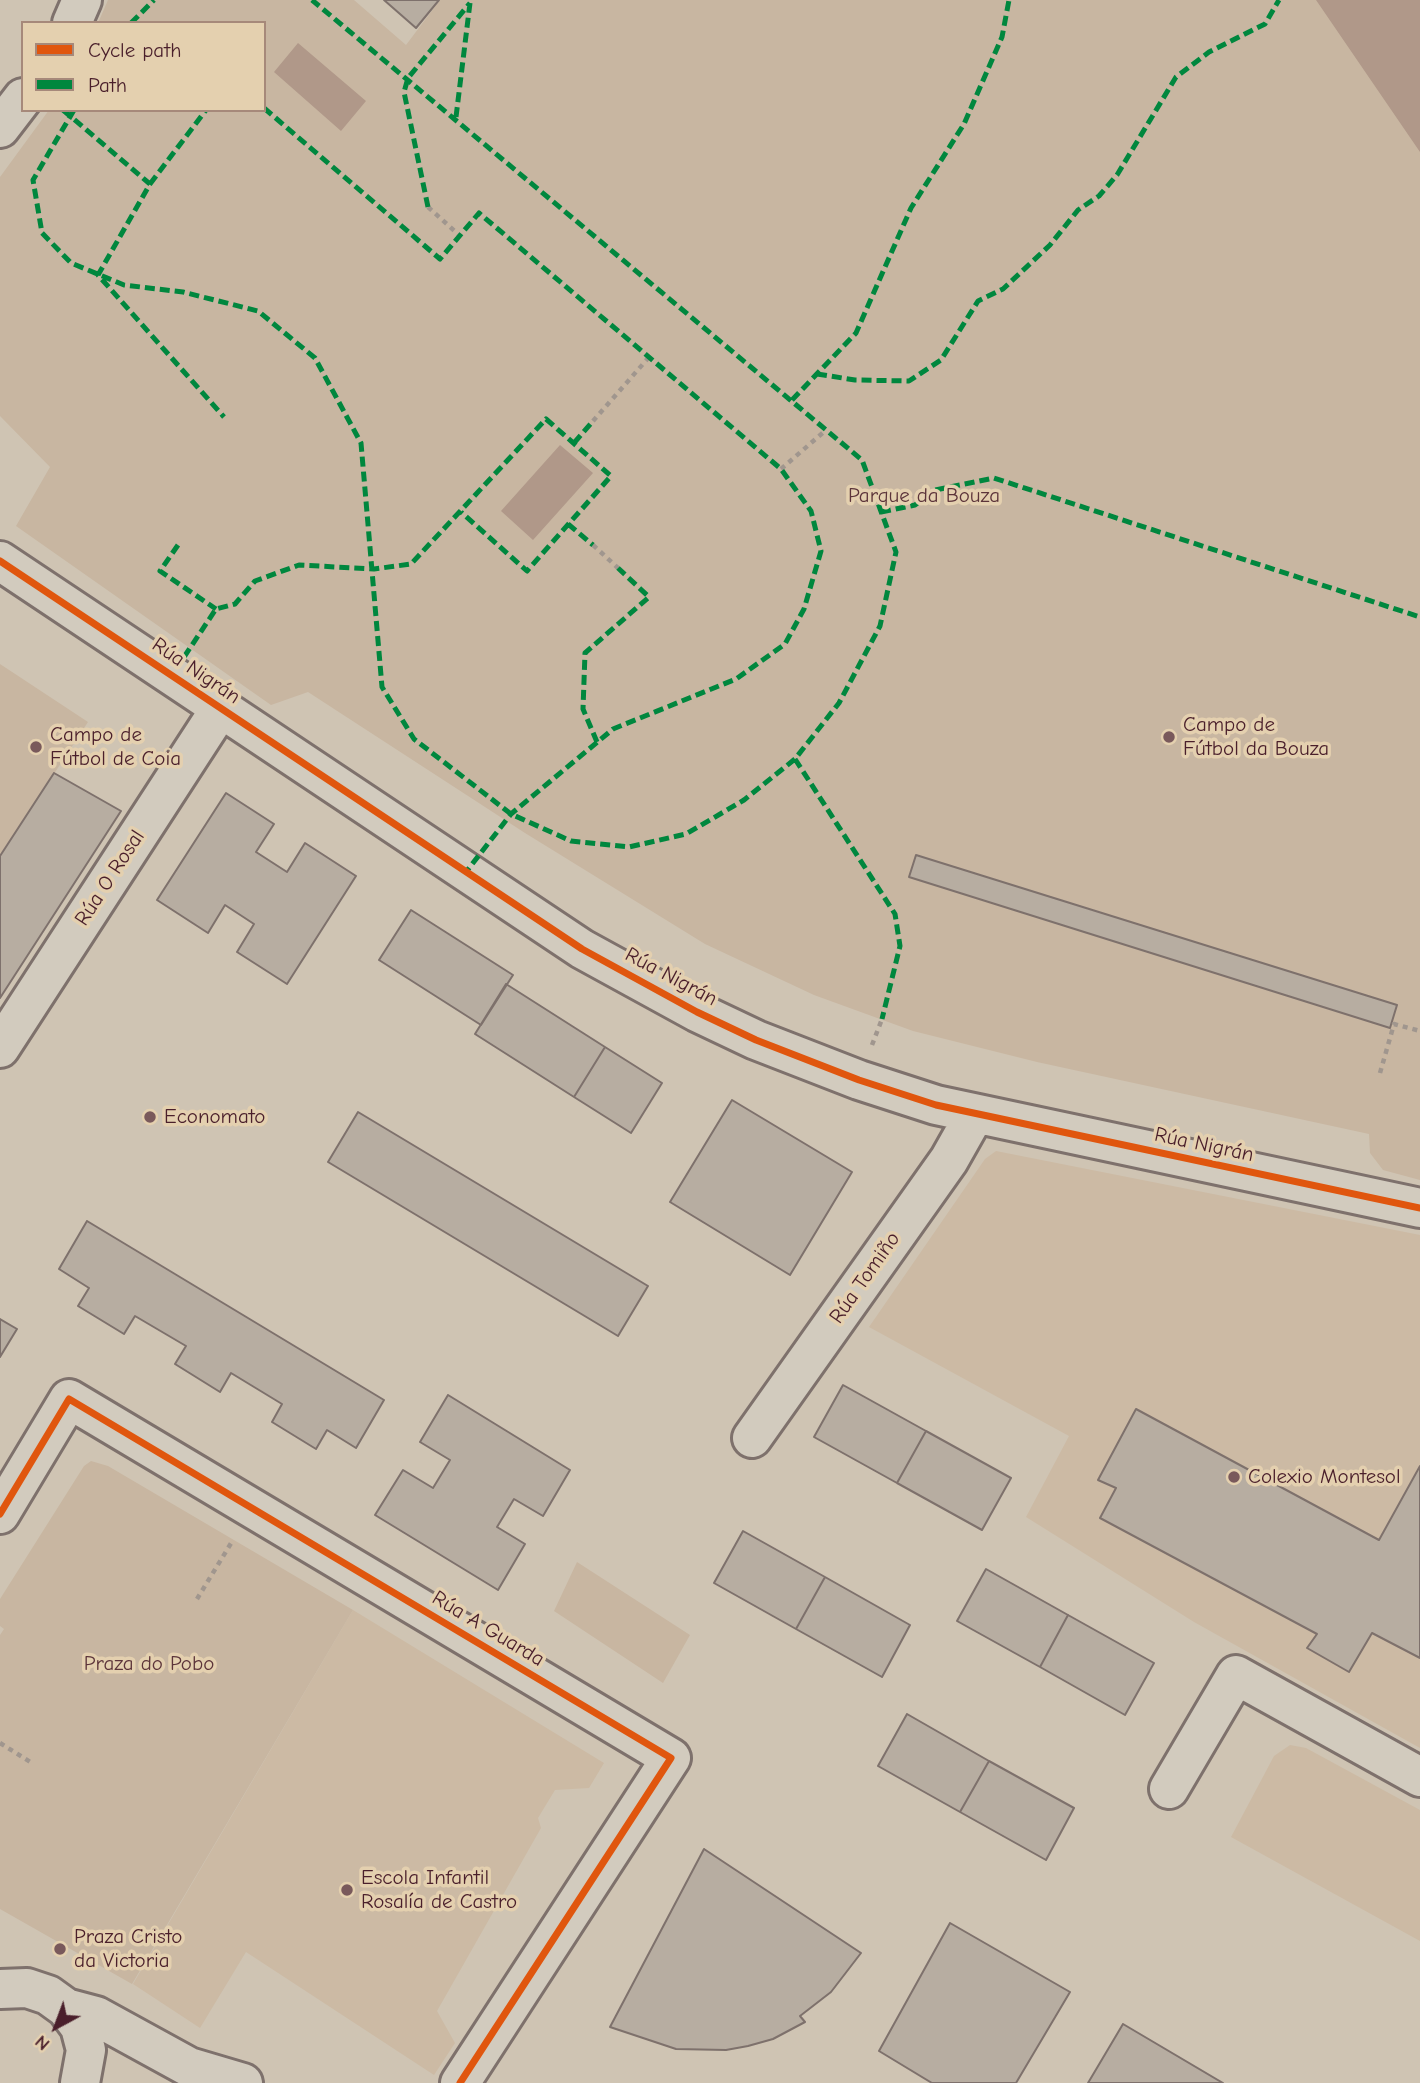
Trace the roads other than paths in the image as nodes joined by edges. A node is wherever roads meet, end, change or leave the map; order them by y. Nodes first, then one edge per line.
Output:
1 (82, 0) edge
2 (73, 21) edge
3 (21, 101) edge
4 (0, 128) edge
5 (0, 561) edge
6 (220, 709) junction
7 (0, 1048) edge
8 (975, 1114) junction
9 (1420, 1208) edge
10 (752, 1438) dead end
11 (0, 1514) edge
12 (1420, 1777) edge
13 (1169, 1789) dead end
14 (0, 1990) edge
15 (66, 2008) junction
16 (94, 2076) edge
17 (243, 2083) edge
18 (460, 2083) edge

1 - 2 street
3 - 4 street
5 - 6 street, Rúa Nigrán
6 - 7 street, Rúa O Rosal
6 - 8 street, Rúa Nigrán
8 - 9 street, Rúa Nigrán
8 - 10 street, Rúa Tomiño
11 - 18 street, Rúa A Guarda
12 - 13 street
14 - 15 street
15 - 16 street
15 - 17 street

